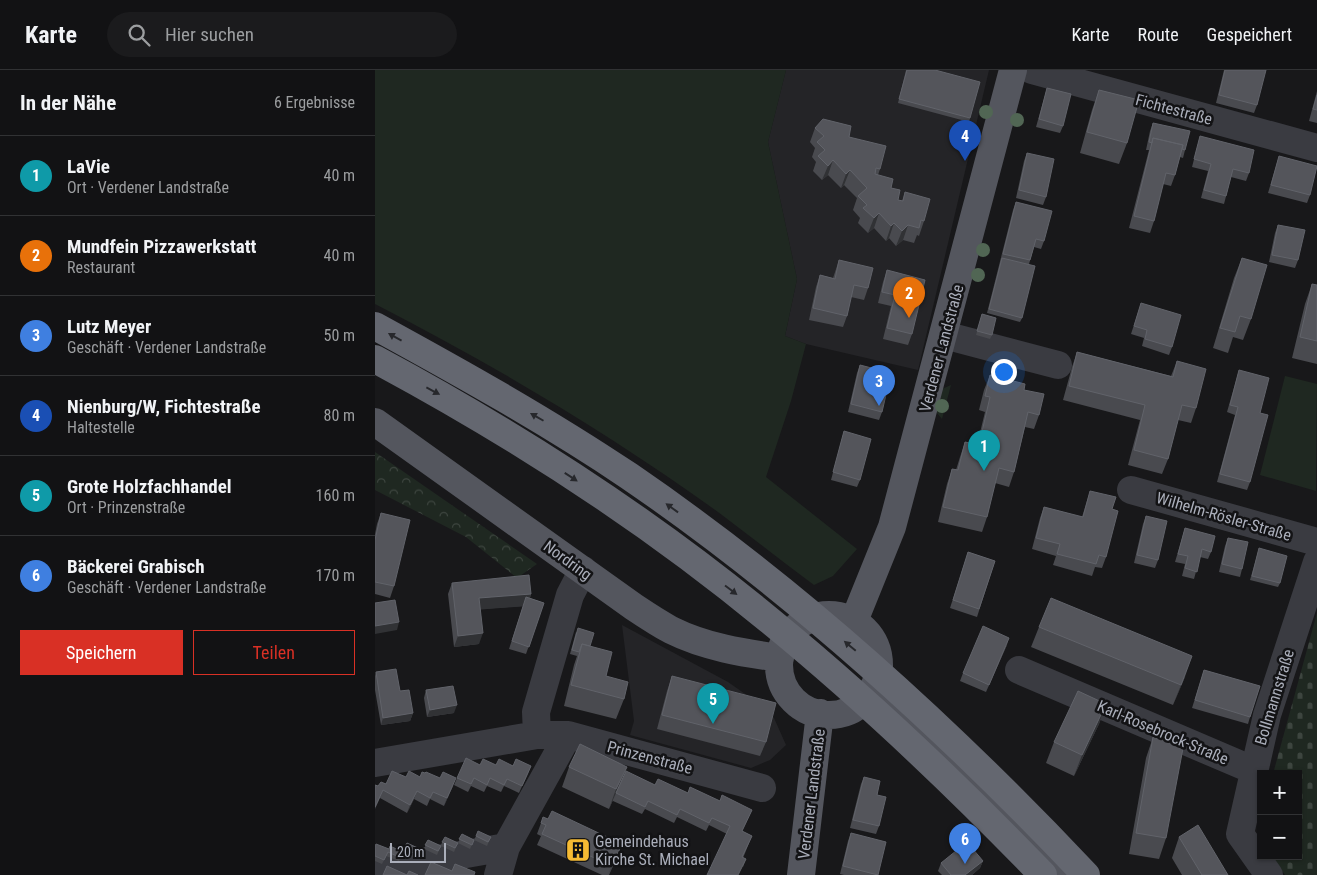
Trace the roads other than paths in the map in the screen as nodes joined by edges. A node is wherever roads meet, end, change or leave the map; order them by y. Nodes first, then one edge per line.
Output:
1 (1013, 70) edge
2 (1032, 70) edge
3 (1317, 148) edge
4 (375, 326) edge
5 (944, 335) junction
6 (375, 359) edge
7 (1058, 365) dead end
8 (375, 422) edge
9 (1131, 490) dead end
10 (1317, 542) edge
11 (1317, 562) edge
12 (583, 570) junction
13 (854, 621) junction
14 (780, 658) junction
15 (1019, 670) dead end
16 (874, 688) junction
17 (820, 714) junction
18 (537, 735) junction
19 (568, 735) junction
20 (375, 764) edge
21 (1253, 770) junction
22 (761, 788) dead end
23 (506, 847) junction
24 (375, 870) edge
25 (498, 875) edge
26 (801, 875) edge
27 (1043, 875) edge
28 (1066, 875) edge
29 (1086, 875) edge
30 (1269, 875) edge

1 - 5 main road, Verdener Landstraße
2 - 3 street, Fichtestraße
29 -> 4 highway
5 - 7 street
5 - 13 main road, Verdener Landstraße
6 -> 27 highway
8 - 12 main road, Nordring
9 - 10 street, Wilhelm-Rösler-Straße
11 - 21 street, Bollmannstraße
12 - 14 main road, Nordring
12 - 18 street
13 - 14 main road
13 - 16 main road
14 - 17 main road
15 - 21 street, Karl-Rosebrock-Straße
16 - 17 main road
16 - 28 main road
17 - 26 main road, Verdener Landstraße
18 - 19 street, Prinzenstraße
18 - 20 street, Prinzenstraße
19 - 22 street, Prinzenstraße
19 - 23 street
21 - 30 street, Bollmannstraße
23 - 24 street
23 - 25 street

